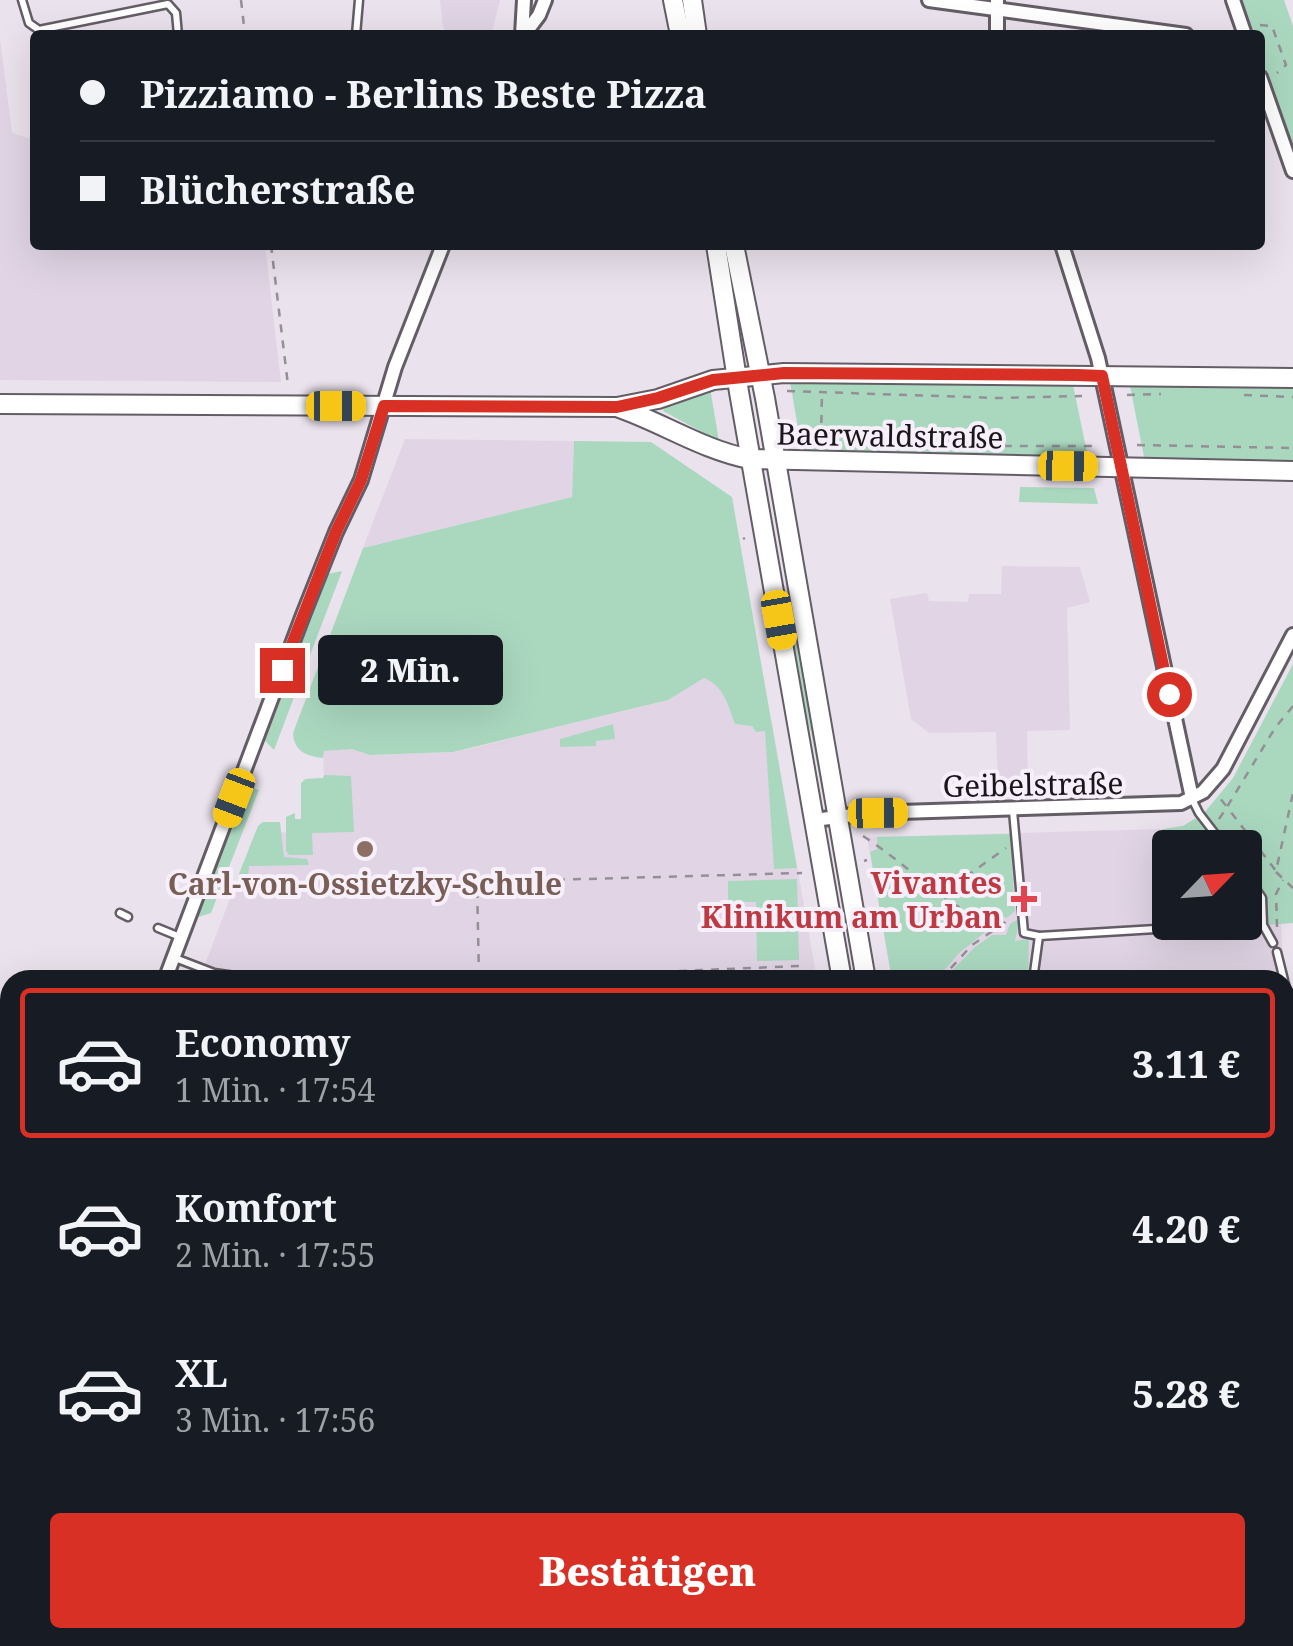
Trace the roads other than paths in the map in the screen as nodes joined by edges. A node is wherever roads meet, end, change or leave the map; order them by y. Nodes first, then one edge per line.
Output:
1 (22, 0) edge
2 (359, 0) edge
3 (524, 0) edge
4 (545, 0) edge
5 (929, 0) edge
6 (1233, 0) edge
7 (996, 4) edge
8 (684, 7) edge
9 (40, 30) edge
10 (40, 30) edge
11 (177, 30) edge
12 (356, 30) edge
13 (523, 30) edge
14 (527, 30) edge
15 (696, 30) edge
16 (997, 30) edge
17 (1155, 30) edge
18 (1239, 30) edge
19 (1265, 92) edge
20 (1293, 171) edge
21 (440, 250) edge
22 (717, 250) edge
23 (735, 250) edge
24 (1064, 250) edge
25 (760, 374) junction
26 (736, 376) junction
27 (1102, 376) junction
28 (1293, 378) edge
29 (0, 404) edge
30 (384, 406) junction
31 (617, 407) junction
32 (750, 459) junction
33 (776, 461) junction
34 (1120, 467) junction
35 (1293, 471) edge
36 (796, 579) junction
37 (772, 583) junction
38 (1293, 634) edge
39 (1192, 798) junction
40 (1013, 811) junction
41 (837, 816) junction
42 (814, 820) junction
43 (1213, 830) edge
44 (849, 883) junction
45 (826, 887) junction
46 (1262, 898) edge
47 (120, 913) dead end
48 (128, 916) dead end
49 (158, 928) dead end
50 (1152, 929) edge
51 (1039, 936) junction
52 (181, 937) junction
53 (1276, 950) junction
54 (174, 957) junction
55 (1270, 966) dead end
56 (169, 970) edge
57 (206, 970) edge
58 (840, 970) edge
59 (864, 970) edge
60 (1035, 970) edge
61 (1281, 970) edge
62 (0, 1341) edge
63 (0, 1432) edge

1 - 9 lane
2 - 12 lane
3 - 13 street
4 - 14 street
5 - 7 street
6 - 18 street
7 - 16 street
7 - 17 street
8 - 15 street
10 - 11 lane
19 - 20 street
21 - 30 street
22 - 26 street
23 - 25 street
24 - 27 street
25 - 26 street, Baerwaldstraße
25 - 27 street, Baerwaldstraße
25 - 33 street
26 - 31 street, Baerwaldstraße
26 - 32 street
27 - 28 street, Baerwaldstraße
27 - 34 street
29 - 30 street, Baerwaldstraße
30 - 31 street, Baerwaldstraße
30 - 52 street
31 - 32 street, Baerwaldstraße
32 - 33 street, Baerwaldstraße
32 - 37 street
33 - 34 street, Baerwaldstraße
33 - 36 street
34 - 35 street, Baerwaldstraße
34 - 39 street
36 - 37 lane
36 - 41 street
37 - 42 street
38 - 39 street
39 - 40 street, Geibelstraße
39 - 43 lane
40 - 41 street, Geibelstraße
40 - 51 lane
41 - 42 street, Geibelstraße
41 - 44 street
42 - 45 street
44 - 45 lane
44 - 59 street
45 - 58 street
46 - 53 lane
47 - 48 lane
49 - 52 lane
50 - 51 lane
51 - 60 lane
52 - 54 street
53 - 55 lane
53 - 61 lane
54 - 56 street
54 - 57 lane
62 - 63 street

